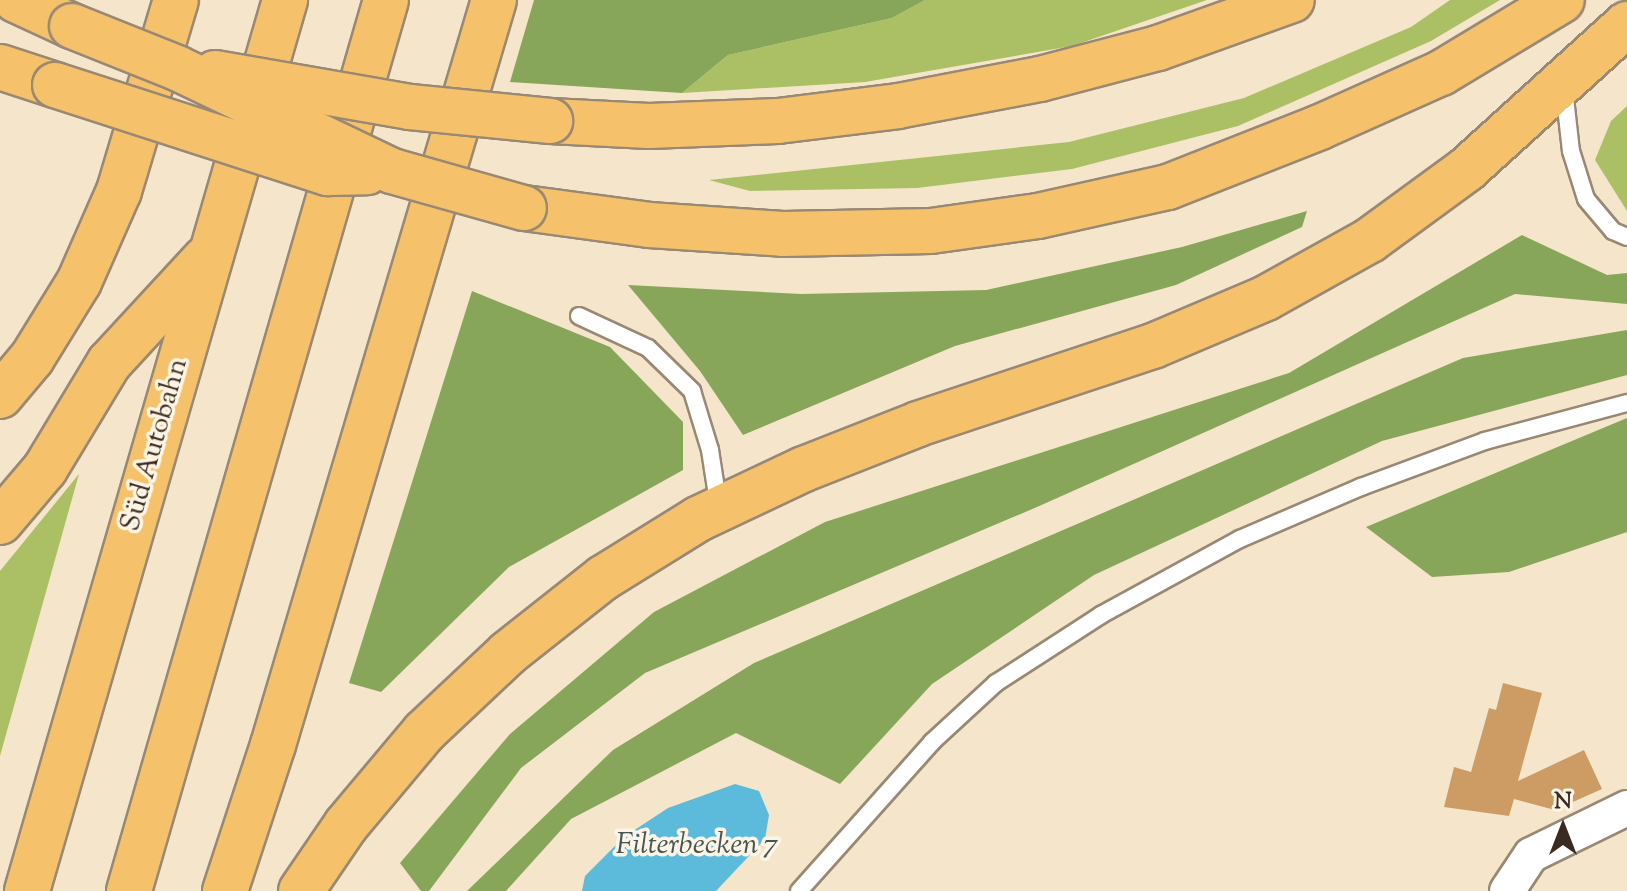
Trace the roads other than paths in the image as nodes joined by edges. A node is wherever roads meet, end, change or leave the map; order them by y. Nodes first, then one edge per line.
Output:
1 (16, 0) edge
2 (176, 0) edge
3 (285, 0) edge
4 (386, 0) edge
5 (494, 0) edge
6 (1292, 0) edge
7 (1562, 0) edge
8 (1627, 24) edge
9 (0, 67) edge
10 (177, 68) junction
11 (1563, 84) junction
12 (392, 171) junction
13 (1627, 237) edge
14 (212, 252) junction
15 (579, 316) dead end
16 (0, 396) edge
17 (1627, 403) edge
18 (719, 509) junction
19 (0, 522) edge
20 (1627, 808) edge
21 (27, 891) edge
22 (129, 891) edge
23 (225, 891) edge
24 (301, 891) edge
25 (799, 891) edge
26 (1507, 891) edge

1 - 10 highway, bridge
2 - 16 highway
3 - 14 highway, Süd Autobahn
4 - 22 highway
5 - 23 highway
6 - 10 highway, bridge
7 - 12 highway, bridge
8 - 11 highway
9 - 12 highway, bridge
10 - 12 highway, bridge
11 - 13 lane
11 - 18 highway
14 - 19 highway
14 - 21 highway, Süd Autobahn
15 - 18 lane
17 - 25 lane
18 - 24 highway
20 - 26 street

